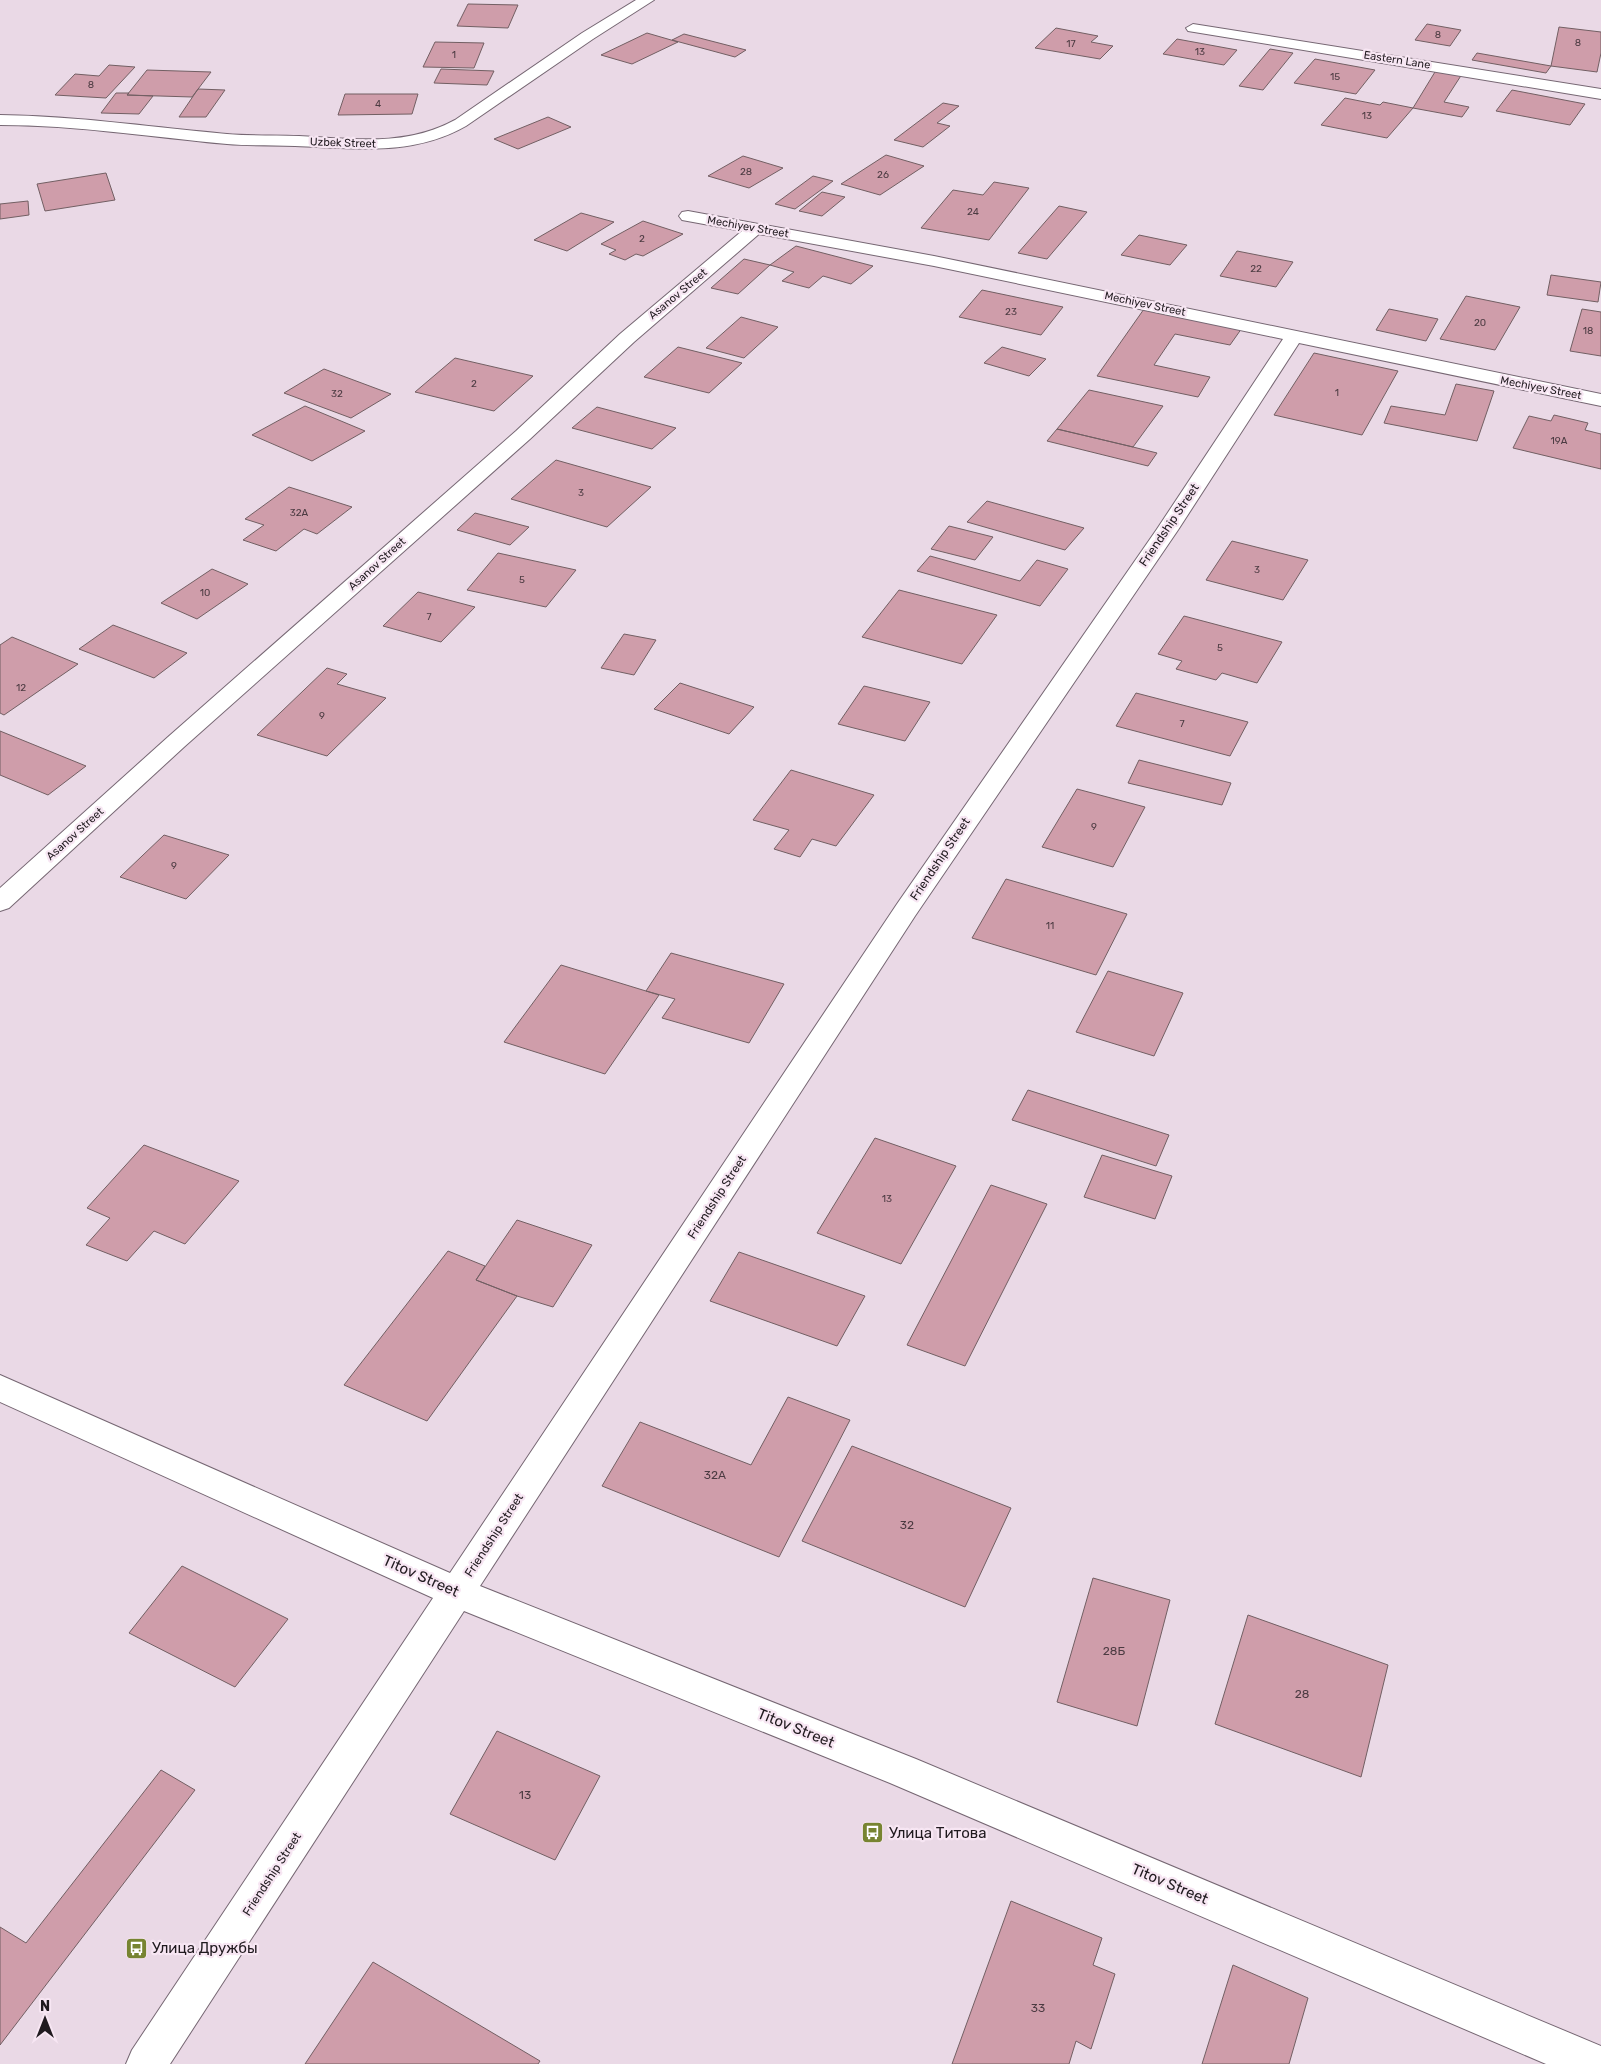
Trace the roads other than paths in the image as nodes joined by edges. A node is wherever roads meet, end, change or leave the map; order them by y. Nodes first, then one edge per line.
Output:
1 (647, 0) edge
2 (1192, 28) dead end
3 (1601, 94) edge
4 (0, 120) edge
5 (688, 216) dead end
6 (756, 228) junction
7 (1295, 335) junction
8 (1601, 400) edge
9 (0, 902) edge
10 (0, 1388) edge
11 (457, 1592) junction
12 (146, 2064) edge
13 (1594, 2064) edge

1 - 4 street, Uzbek Street
2 - 3 street, Eastern Lane
5 - 6 street, Mechiyev Street
6 - 7 street, Mechiyev Street
6 - 9 street, Asanov Street
7 - 8 street, Mechiyev Street
7 - 11 street, Friendship Street
10 - 11 street, Titov Street
11 - 12 street, Friendship Street
11 - 13 street, Titov Street

